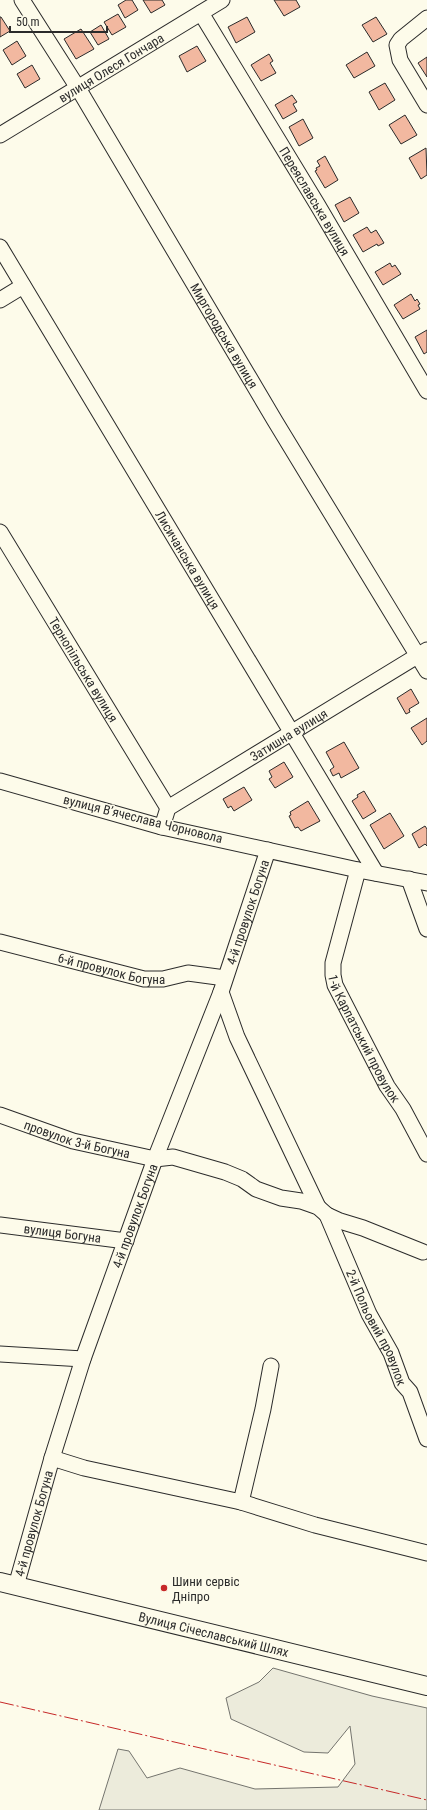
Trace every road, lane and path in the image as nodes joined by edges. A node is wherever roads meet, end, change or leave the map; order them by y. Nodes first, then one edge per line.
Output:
1 (22, 0) edge
2 (222, 0) edge
3 (201, 13) junction
4 (427, 18) edge
5 (78, 88) junction
6 (427, 105) edge
7 (0, 135) edge
8 (0, 247) edge
9 (23, 286) junction
10 (0, 300) edge
11 (427, 391) edge
12 (0, 532) edge
13 (422, 653) edge
14 (427, 671) edge
15 (292, 733) junction
16 (0, 781) edge
17 (168, 808) junction
18 (162, 827) junction
19 (268, 850) junction
20 (358, 870) junction
21 (376, 873) junction
22 (409, 879) junction
23 (427, 883) edge
24 (427, 929) edge
25 (0, 942) edge
26 (223, 985) junction
27 (0, 1115) edge
28 (427, 1154) edge
29 (155, 1159) junction
30 (323, 1211) junction
31 (0, 1224) edge
32 (126, 1241) junction
33 (426, 1249) edge
34 (0, 1354) edge
35 (83, 1359) junction
36 (271, 1366) dead end
37 (427, 1439) edge
38 (52, 1458) junction
39 (241, 1502) junction
40 (427, 1553) edge
41 (8, 1584) edge
42 (427, 1686) edge

1 - 5 street, Миргородська вулиця
2 - 3 street, вулиця Олеся Гончара
3 - 5 street, вулиця Олеся Гончара
3 - 11 street, Переяславська вулиця
4 - 6 street
5 - 7 street, вулиця Олеся Гончара
5 - 13 street, Миргородська вулиця
8 - 9 street, Лисичанська вулиця
9 - 10 street
9 - 15 street, Лисичанська вулиця
12 - 17 street, Тернопільська вулиця
13 - 14 street, Миргородська вулиця
13 - 15 street, Затишна вулиця
15 - 17 street, Затишна вулиця
15 - 21 street, Лисичанська вулиця
16 - 18 street, вулиця Вʼячеслава Чорновола
17 - 18 street
18 - 19 street, вулиця Вʼячеслава Чорновола
19 - 20 street, вулиця Вʼячеслава Чорновола
19 - 26 street, 4-й провулок Богуна
20 - 21 street, вулиця Вʼячеслава Чорновола
20 - 28 street, 1-й Карпатський провулок
21 - 22 street, вулиця Вʼячеслава Чорновола
22 - 23 street, вулиця Вʼячеслава Чорновола
22 - 24 street
25 - 26 street, 6-й провулок Богуна
26 - 29 street, 4-й провулок Богуна
26 - 30 street, 2-й Польовий провулок
27 - 29 street, провулок 3-й Богуна
29 - 30 street, провулок 3-й Богуна
29 - 32 street, 4-й провулок Богуна
30 - 33 street, провулок 3-й Богуна
30 - 37 street, 2-й Польовий провулок
31 - 32 street, вулиця Богуна
32 - 35 street, 4-й провулок Богуна
34 - 35 street
35 - 38 street, 4-й провулок Богуна
36 - 39 street
38 - 39 street
38 - 41 street, 4-й провулок Богуна
39 - 40 street
41 - 42 main road, Вулиця Січеславський Шлях

